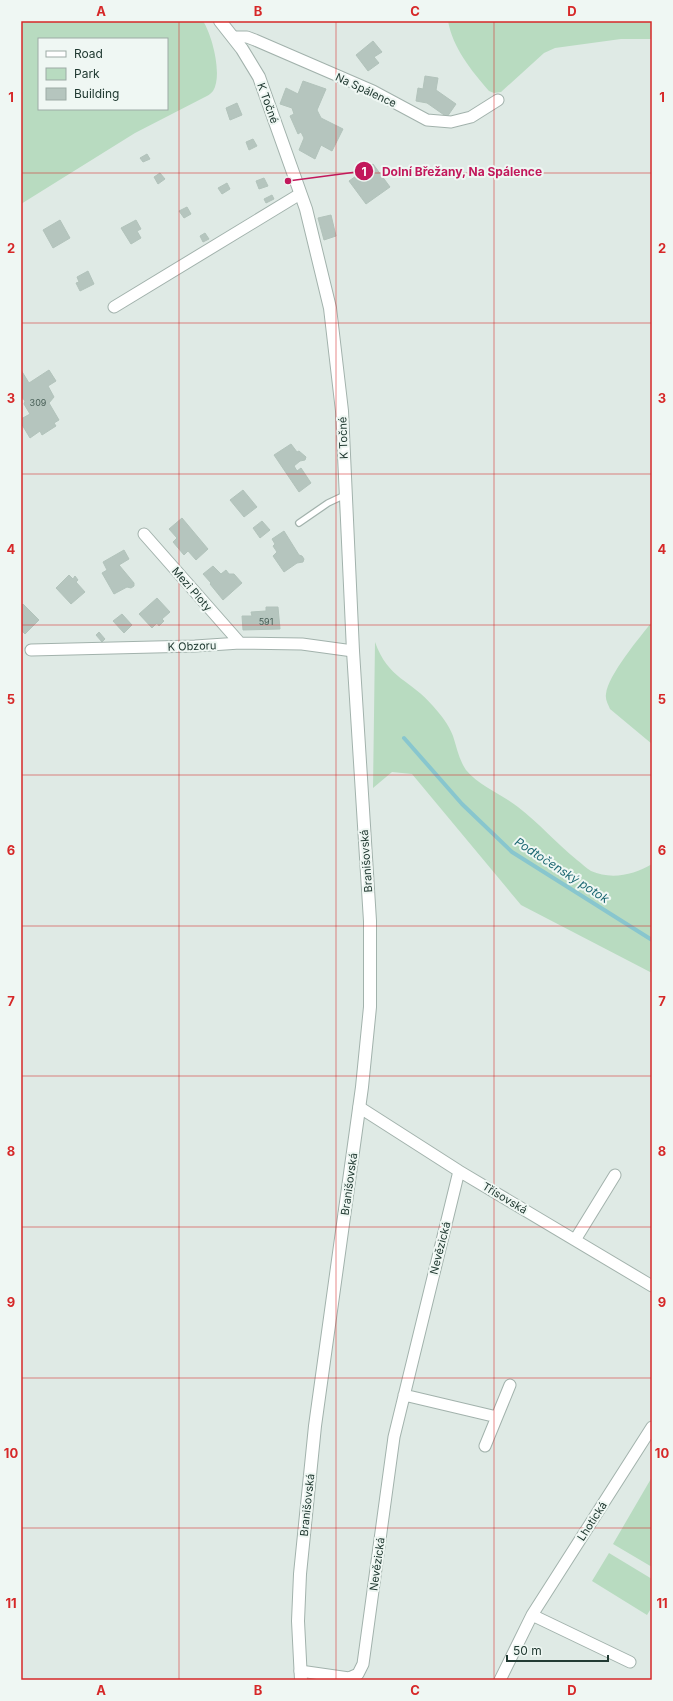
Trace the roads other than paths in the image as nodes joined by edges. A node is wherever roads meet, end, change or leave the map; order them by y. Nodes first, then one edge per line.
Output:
1 (220, 21) edge
2 (233, 37) junction
3 (498, 100) dead end
4 (300, 194) junction
5 (114, 307) dead end
6 (345, 495) junction
7 (299, 523) dead end
8 (144, 534) dead end
9 (240, 643) junction
10 (30, 650) dead end
11 (353, 650) junction
12 (355, 686) joint
13 (359, 1107) junction
14 (459, 1171) junction
15 (615, 1175) dead end
16 (576, 1240) junction
17 (652, 1286) edge
18 (510, 1385) dead end
19 (404, 1395) junction
20 (497, 1417) junction
21 (652, 1427) edge
22 (485, 1446) dead end
23 (532, 1615) junction
24 (630, 1662) dead end
25 (301, 1676) edge
26 (500, 1680) edge

1 - 2 street, K Točné
2 - 3 street, Na Spálence
2 - 4 street, K Točné
4 - 5 street
4 - 6 street, K Točné
6 - 7 lane
6 - 11 street, K Točné
8 - 9 street, Mezi Ploty
9 - 10 street, K Obzoru
9 - 11 street, K Obzoru
11 - 12 street, K Točné
12 - 13 street, Branišovská
13 - 14 street, Třísovská
13 - 25 street, Branišovská
14 - 16 street, Třísovská
14 - 19 street, Nevězická
15 - 16 street
16 - 17 street, Třísovská
18 - 20 street
19 - 20 street
19 - 25 street, Nevězická
20 - 22 street
21 - 23 street, Lhotická
23 - 24 street
23 - 26 street, Lhotická

